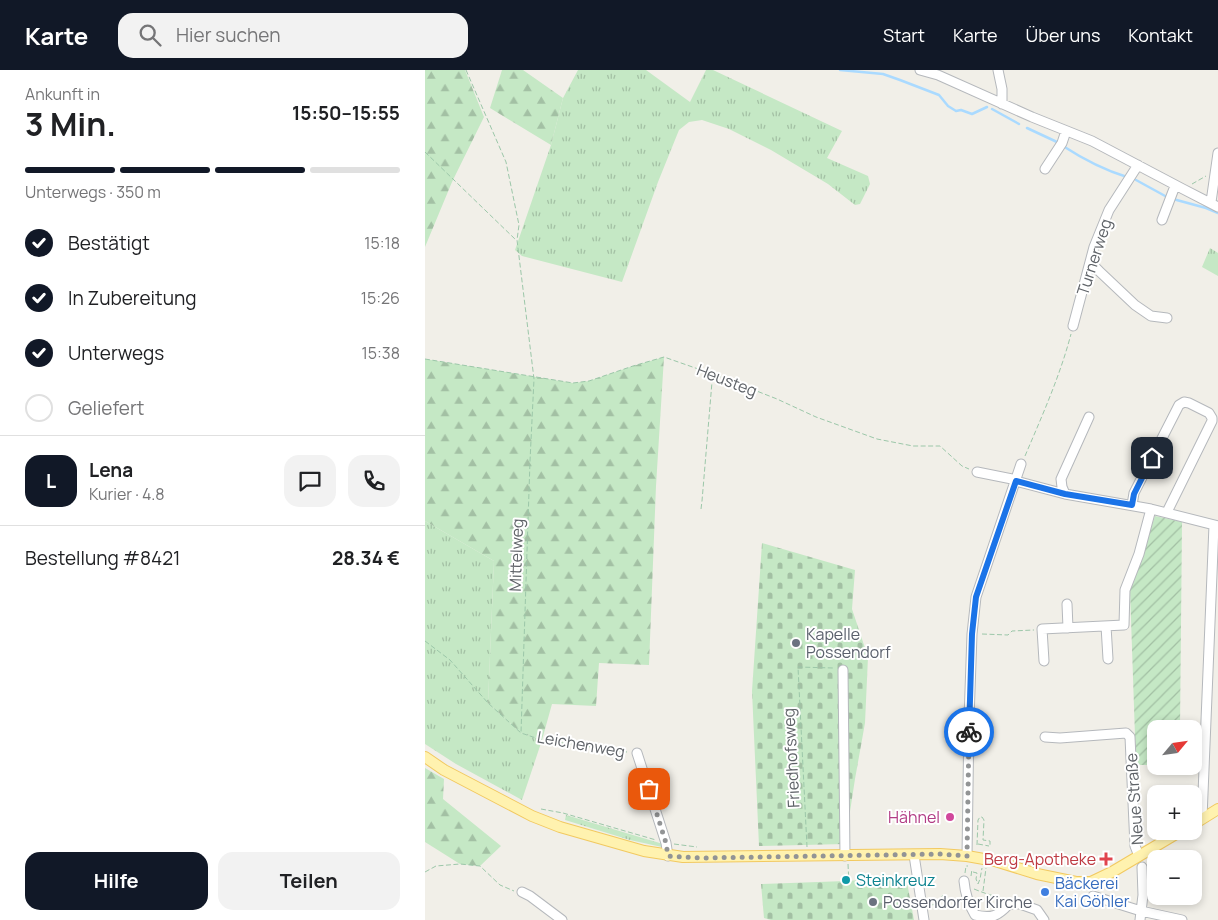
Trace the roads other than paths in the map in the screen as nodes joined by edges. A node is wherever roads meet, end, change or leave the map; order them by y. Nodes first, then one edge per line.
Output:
1 (920, 70) edge
2 (998, 70) edge
3 (945, 74) edge
4 (1003, 104) junction
5 (1066, 131) junction
6 (1218, 153) edge
7 (1138, 165) junction
8 (1045, 169) dead end
9 (1179, 188) junction
10 (1214, 205) edge
11 (1162, 220) dead end
12 (1090, 262) junction
13 (1167, 318) dead end
14 (1073, 326) road end
15 (1089, 417) dead end
16 (1021, 464) road end
17 (977, 472) road end
18 (1016, 480) junction
19 (1065, 494) junction
20 (1132, 505) junction
21 (1151, 509) junction
22 (1167, 512) junction
23 (1216, 526) edge
24 (1067, 604) dead end
25 (1107, 626) junction
26 (1067, 628) junction
27 (1108, 659) dead end
28 (1044, 660) dead end
29 (843, 670) dead end
30 (1045, 737) dead end
31 (637, 754) road end
32 (425, 757) edge
33 (1200, 785) edge
34 (1218, 809) edge
35 (1202, 819) edge
36 (1169, 840) edge
37 (914, 855) junction
38 (668, 856) junction
39 (846, 856) junction
40 (967, 856) junction
41 (1141, 861) junction
42 (969, 882) road end
43 (522, 892) road end
44 (1093, 896) dead end
45 (1141, 915) edge
46 (562, 920) edge
47 (924, 920) edge
48 (1044, 920) edge
49 (1182, 920) edge

1 - 3 street
2 - 4 street
3 - 4 street
4 - 5 street
5 - 7 street
5 - 8 street
6 - 10 street
7 - 9 street
7 - 12 street, Turnerweg
9 - 10 street
9 - 11 street
12 - 13 street
12 - 14 street, Turnerweg
15 - 19 street
16 - 18 street
17 - 18 street
18 - 19 street
18 - 40 street
19 - 20 street
20 - 21 street
20 - 22 street
21 - 22 street
21 - 25 street
22 - 23 street
23 - 33 street
24 - 26 street
25 - 26 street
25 - 27 street
26 - 28 street
29 - 39 street
30 - 41 street, Neue Straße
31 - 38 street, Leichenweg
32 - 38 main road
34 - 35 main road
36 - 41 main road
37 - 39 main road
37 - 40 main road
37 - 47 street
38 - 39 main road
40 - 41 main road
41 - 45 street, Neue Straße
42 - 48 street
43 - 46 street
44 - 45 street
45 - 49 street

